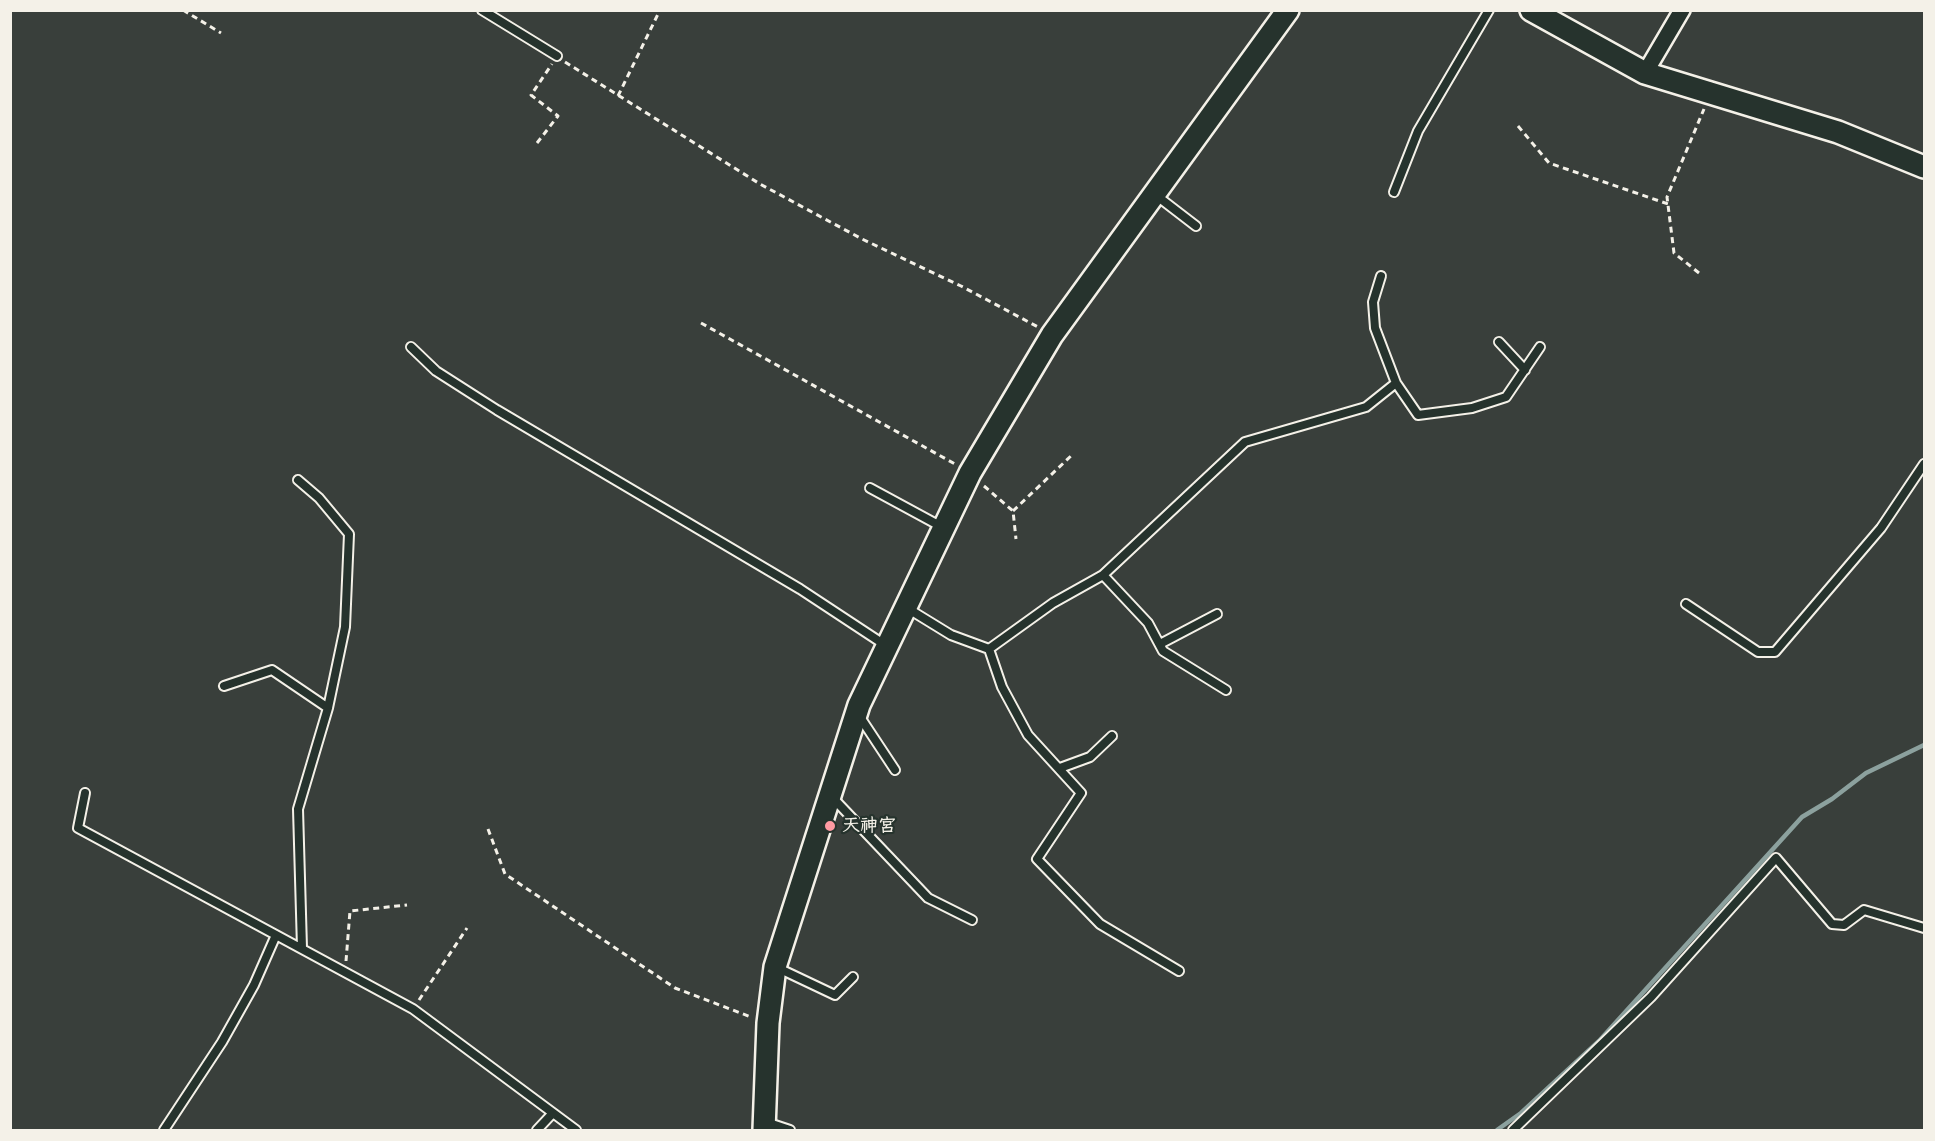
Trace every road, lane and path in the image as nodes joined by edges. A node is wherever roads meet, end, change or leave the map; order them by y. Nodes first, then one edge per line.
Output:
1 (183, 10) edge
2 (482, 10) edge
3 (660, 10) edge
4 (1288, 10) edge
5 (1489, 10) edge
6 (1531, 10) edge
7 (1682, 10) edge
8 (221, 33) dead end
9 (557, 56) junction
10 (1645, 73) junction
11 (1711, 93) junction
12 (618, 96) junction
13 (1518, 126) dead end
14 (537, 143) dead end
15 (1924, 166) edge
16 (1394, 192) dead end
17 (1155, 194) junction
18 (1668, 204) junction
19 (1196, 225) dead end
20 (1699, 273) dead end
21 (1381, 276) dead end
22 (701, 323) dead end
23 (1052, 335) junction
24 (1499, 342) dead end
25 (1540, 346) dead end
26 (411, 347) dead end
27 (1526, 370) junction
28 (1396, 383) junction
29 (1073, 454) dead end
30 (1924, 464) edge
31 (970, 473) junction
32 (298, 480) dead end
33 (870, 488) dead end
34 (1013, 511) junction
35 (943, 527) junction
36 (1016, 539) dead end
37 (1103, 575) junction
38 (1686, 604) dead end
39 (906, 607) junction
40 (1217, 614) dead end
41 (1160, 644) junction
42 (887, 646) junction
43 (989, 649) junction
44 (224, 686) dead end
45 (1226, 690) dead end
46 (328, 708) junction
47 (857, 712) junction
48 (1113, 736) dead end
49 (1060, 768) junction
50 (895, 770) dead end
51 (85, 793) dead end
52 (830, 796) junction
53 (488, 829) dead end
54 (407, 905) dead end
55 (972, 920) dead end
56 (467, 928) dead end
57 (1924, 928) edge
58 (276, 935) junction
59 (302, 948) junction
60 (775, 967) junction
61 (1179, 971) dead end
62 (345, 975) junction
63 (853, 977) dead end
64 (412, 1009) junction
65 (768, 1023) junction
66 (552, 1114) junction
67 (764, 1126) edge
68 (164, 1131) edge
69 (537, 1131) edge
70 (576, 1131) edge
71 (790, 1131) edge
72 (1513, 1131) edge

1 - 8 path
2 - 9 lane
3 - 12 path
4 - 17 street
5 - 16 lane
6 - 10 street
7 - 10 street
9 - 12 path
9 - 14 path
10 - 11 street
11 - 15 street
11 - 18 path
12 - 23 path
13 - 18 path
17 - 19 lane
17 - 23 street
18 - 20 path
21 - 28 lane
22 - 31 path
23 - 31 street
24 - 27 lane
25 - 27 lane
26 - 42 lane
27 - 28 lane
28 - 37 lane
29 - 34 path
30 - 38 lane
31 - 34 path
31 - 35 street
32 - 46 lane
33 - 35 lane
34 - 36 path
35 - 39 street
37 - 41 lane
37 - 43 lane
39 - 42 street
39 - 43 lane
40 - 41 lane
41 - 45 lane
42 - 47 street
43 - 49 lane
44 - 46 lane
46 - 59 lane
47 - 50 lane
47 - 52 street
48 - 49 lane
49 - 61 lane
51 - 58 lane
52 - 55 lane
52 - 60 street
53 - 65 path
54 - 62 path
56 - 64 path
57 - 72 lane
58 - 59 lane
58 - 68 lane
59 - 62 lane
60 - 63 lane
60 - 65 street
62 - 64 lane
64 - 66 lane
65 - 67 street
66 - 69 lane
66 - 70 lane
67 - 71 lane

